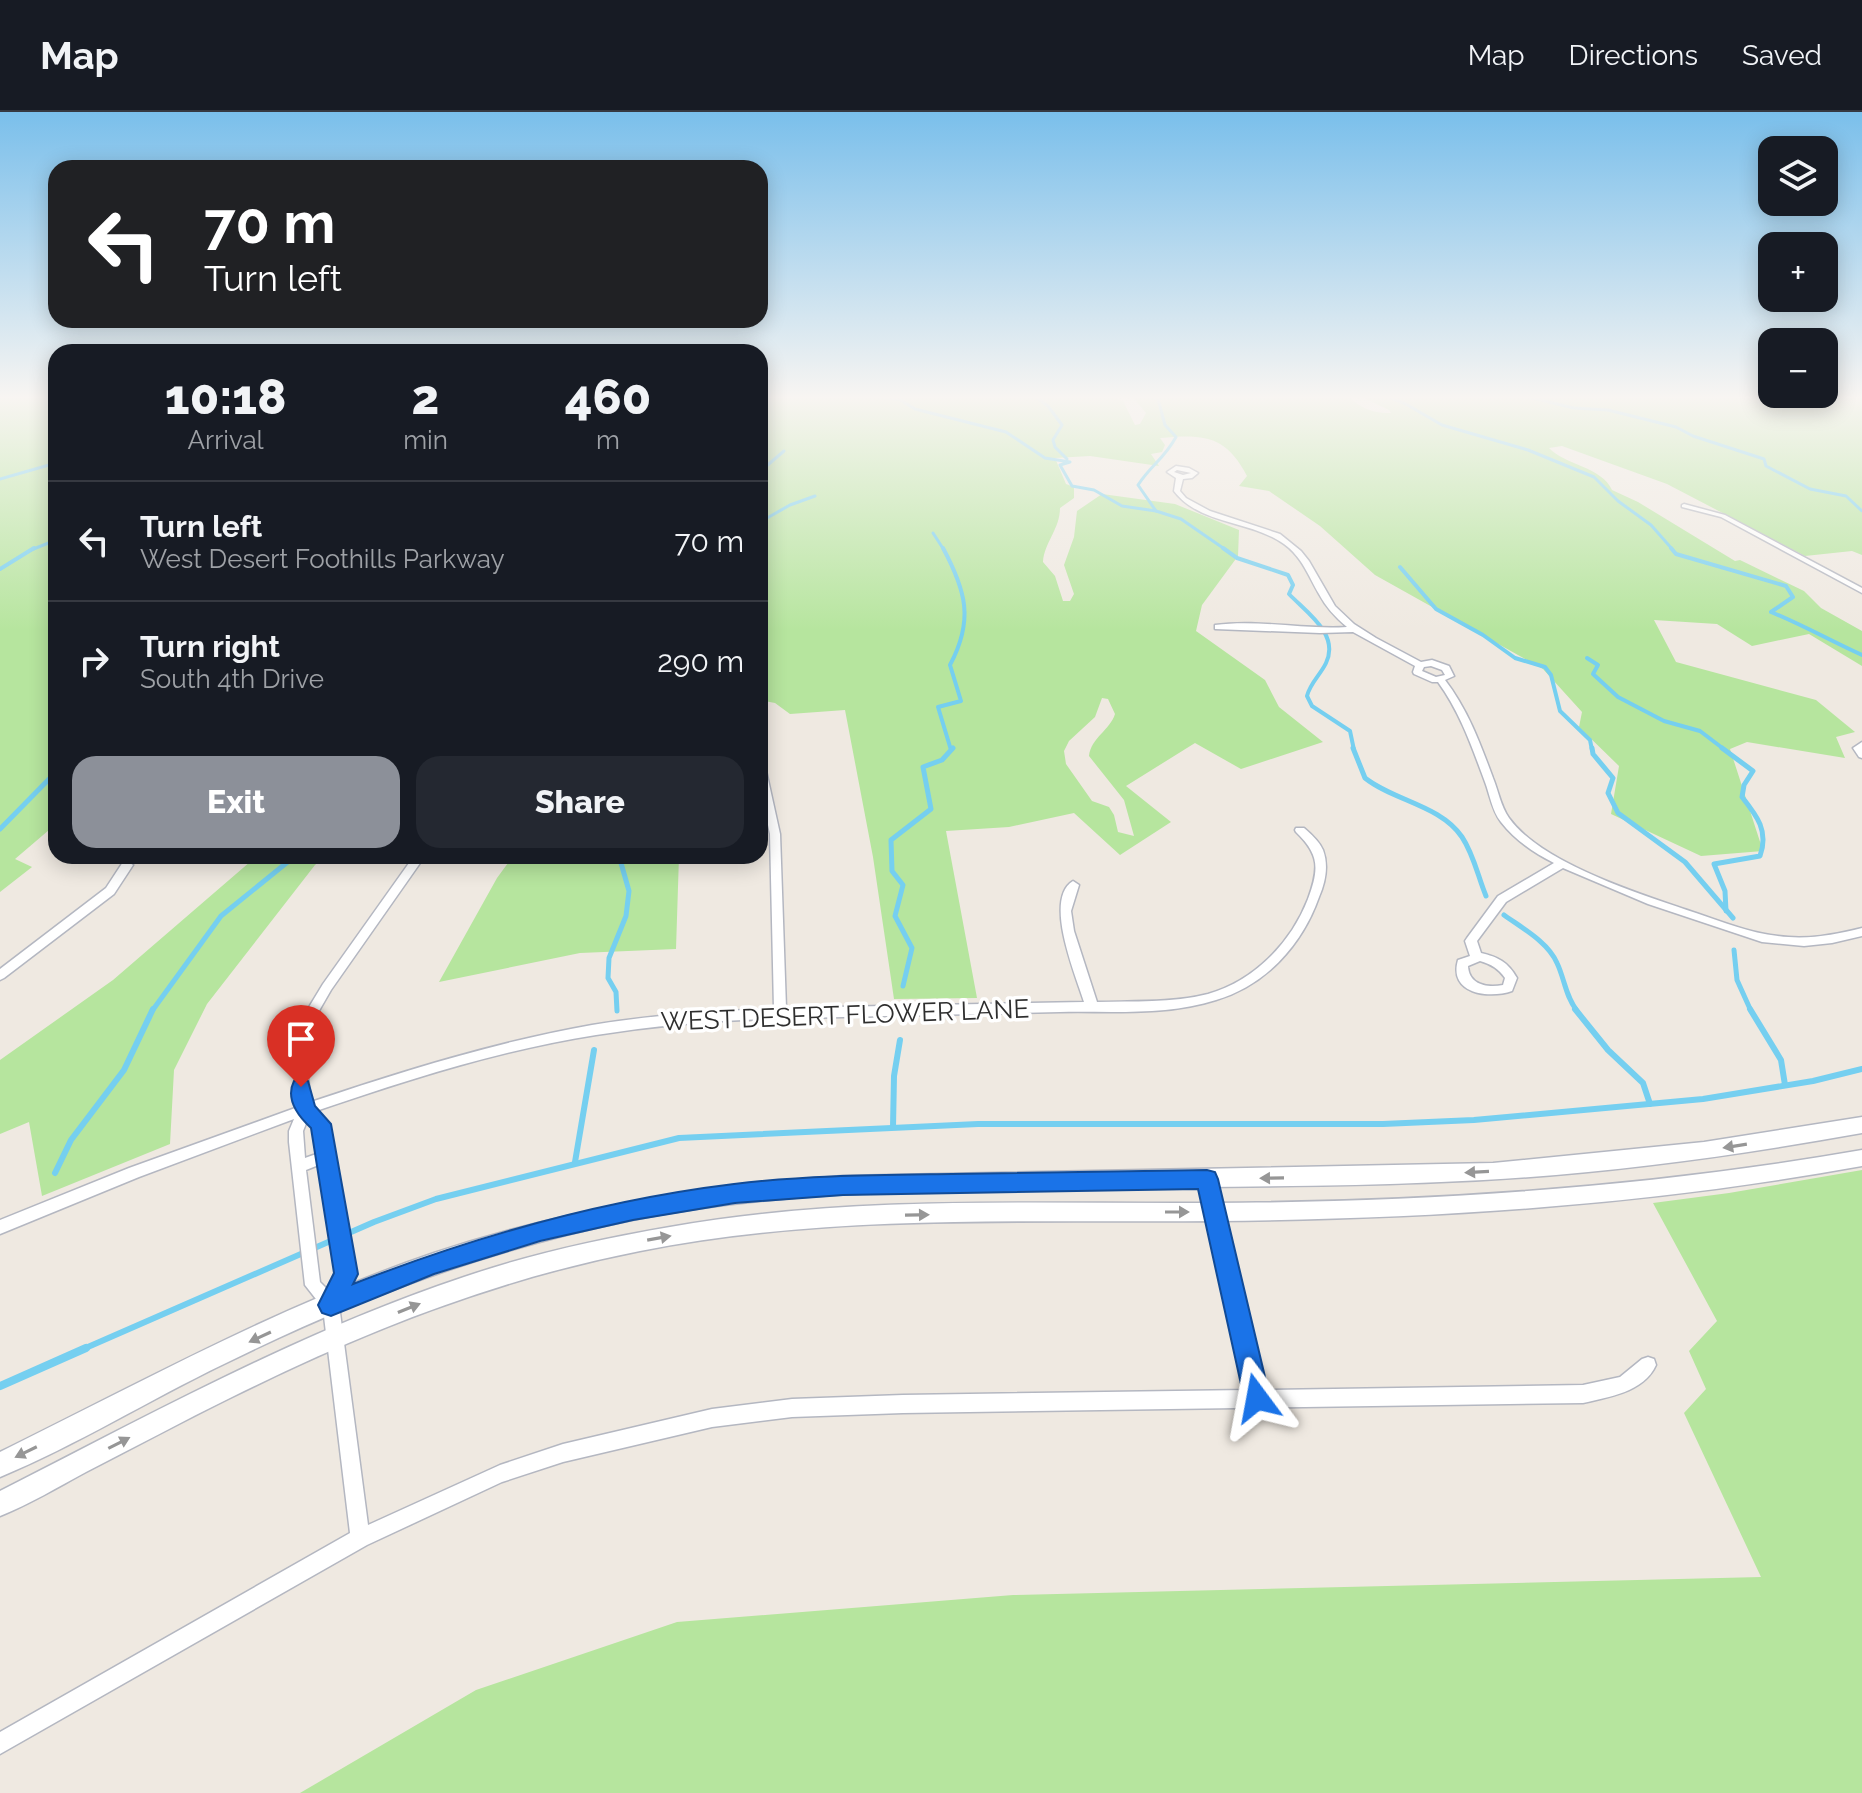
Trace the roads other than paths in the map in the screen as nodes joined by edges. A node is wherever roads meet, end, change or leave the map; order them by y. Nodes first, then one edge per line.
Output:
1 (1180, 477) dead end
2 (1684, 506) dead end
3 (1862, 591) edge
4 (1218, 627) dead end
5 (1354, 629) junction
6 (1420, 665) junction
7 (1441, 680) junction
8 (1862, 745) edge
9 (1862, 755) edge
10 (768, 802) edge
11 (1300, 830) dead end
12 (414, 864) edge
13 (1561, 864) junction
14 (127, 865) dead end
15 (1073, 885) dead end
16 (1862, 932) edge
17 (1476, 957) dead end
18 (0, 975) edge
19 (1092, 1007) junction
20 (780, 1012) junction
21 (305, 1110) junction
22 (1862, 1125) edge
23 (326, 1156) junction
24 (1854, 1160) edge
25 (299, 1166) junction
26 (1207, 1179) junction
27 (1215, 1212) junction
28 (0, 1227) edge
29 (331, 1305) junction
30 (337, 1338) junction
31 (1648, 1365) dead end
32 (1257, 1398) junction
33 (0, 1465) edge
34 (0, 1504) edge
35 (360, 1538) junction
36 (0, 1744) edge

1 - 5 street
2 - 3 street
4 - 5 street
5 - 6 street
6 - 7 street
6 - 7 street
7 - 13 street
8 - 9 street
10 - 20 street
11 - 19 street, WEST DESERT FLOWER LANE
12 - 21 street
13 - 16 street
13 - 17 street
14 - 18 street
15 - 19 street
19 - 20 street, WEST DESERT FLOWER LANE
20 - 21 street, WEST DESERT FLOWER LANE
21 - 23 street
21 - 25 street
21 - 28 street, WEST DESERT FLOWER LANE
22 -> 26 street
23 - 25 street
23 - 29 street
24 - 27 street
25 - 29 street
26 - 27 street
26 - 29 street
30 -> 27 street
27 - 32 street
29 - 30 street
29 -> 33 street
34 -> 30 street
30 - 35 street
31 - 32 street
32 - 35 street
35 - 36 street

